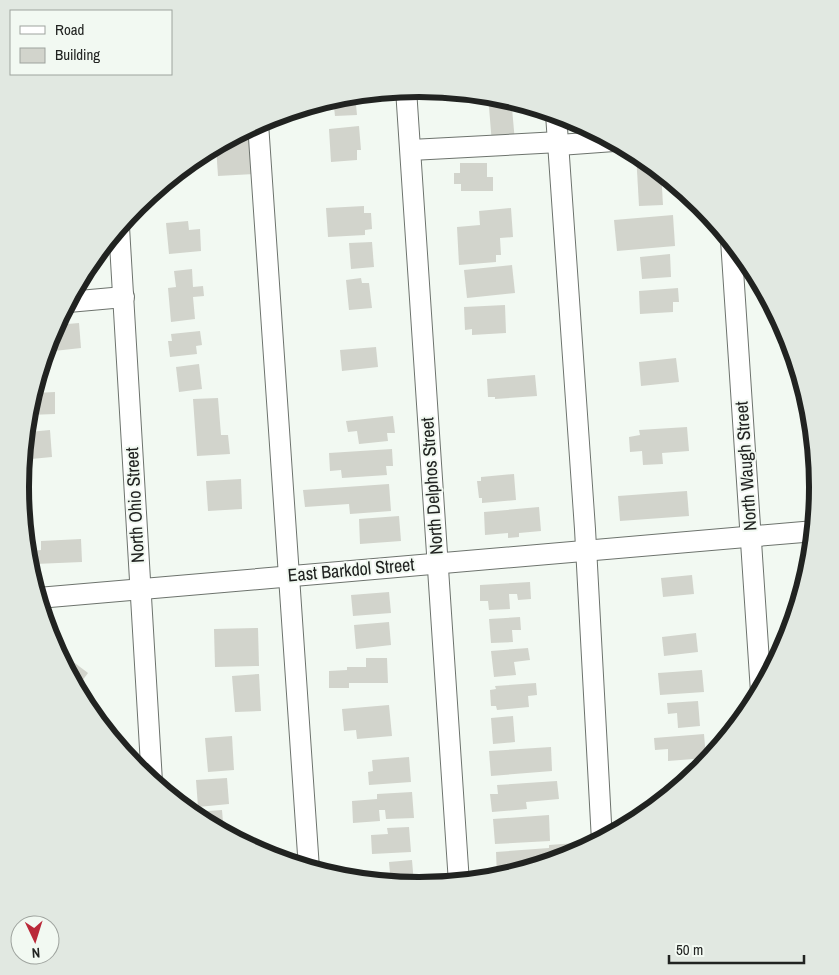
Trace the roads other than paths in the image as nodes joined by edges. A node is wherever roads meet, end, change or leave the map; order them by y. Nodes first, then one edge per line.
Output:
1 (407, 98) edge
2 (557, 121) edge
3 (259, 131) edge
4 (601, 141) edge
5 (559, 143) junction
6 (410, 150) junction
7 (120, 237) edge
8 (732, 253) edge
9 (124, 297) junction
10 (76, 301) edge
11 (808, 532) edge
12 (750, 537) junction
13 (585, 550) junction
14 (437, 563) junction
15 (288, 575) junction
16 (139, 588) junction
17 (44, 597) edge
18 (760, 679) edge
19 (151, 771) edge
20 (602, 833) edge
21 (309, 862) edge
22 (459, 876) edge

1 - 6 street, North Delphos Street
2 - 5 street
3 - 15 street
4 - 5 street
5 - 6 street
5 - 13 street
6 - 14 street, North Delphos Street
7 - 9 street, North Ohio Street
8 - 12 street, North Waugh Street
9 - 10 street
9 - 16 street, North Ohio Street
11 - 12 street, East Barkdol Street
12 - 13 street, East Barkdol Street
12 - 18 street, North Waugh Street
13 - 14 street, East Barkdol Street
13 - 20 street
14 - 15 street, East Barkdol Street
14 - 22 street, North Delphos Street
15 - 16 street, East Barkdol Street
15 - 21 street
16 - 17 street, East Barkdol Street
16 - 19 street, North Ohio Street

